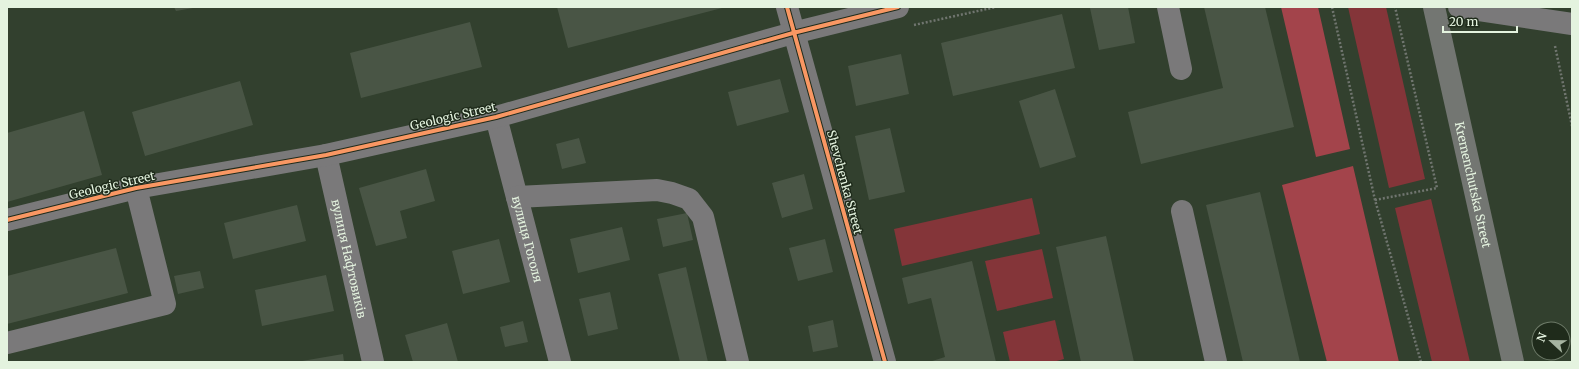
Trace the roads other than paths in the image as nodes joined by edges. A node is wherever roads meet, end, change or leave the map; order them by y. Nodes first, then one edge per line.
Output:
1 (787, 7) edge
2 (898, 7) edge
3 (1168, 7) edge
4 (1434, 7) edge
5 (1459, 7) edge
6 (1572, 24) edge
7 (793, 33) junction
8 (1181, 69) dead end
9 (496, 117) junction
10 (326, 155) junction
11 (136, 188) junction
12 (517, 198) junction
13 (1182, 211) dead end
14 (7, 220) edge
15 (7, 343) edge
16 (373, 362) edge
17 (560, 362) edge
18 (738, 362) edge
19 (885, 362) edge
20 (1216, 362) edge
21 (1513, 362) edge

1 - 7 street, Shevchenka Street
2 - 7 street, Geologic Street
3 - 8 street
4 - 21 highway, Kremenchutska Street
5 - 6 street
7 - 9 street, Geologic Street
7 - 19 street, Shevchenka Street
9 - 10 street, Geologic Street
9 - 12 street, вулиця Гоголя
10 - 11 street, Geologic Street
10 - 16 street, вулиця Нафтовиків
11 - 14 street, Geologic Street
11 - 15 street
12 - 17 street, вулиця Гоголя
12 - 18 street
13 - 20 street

